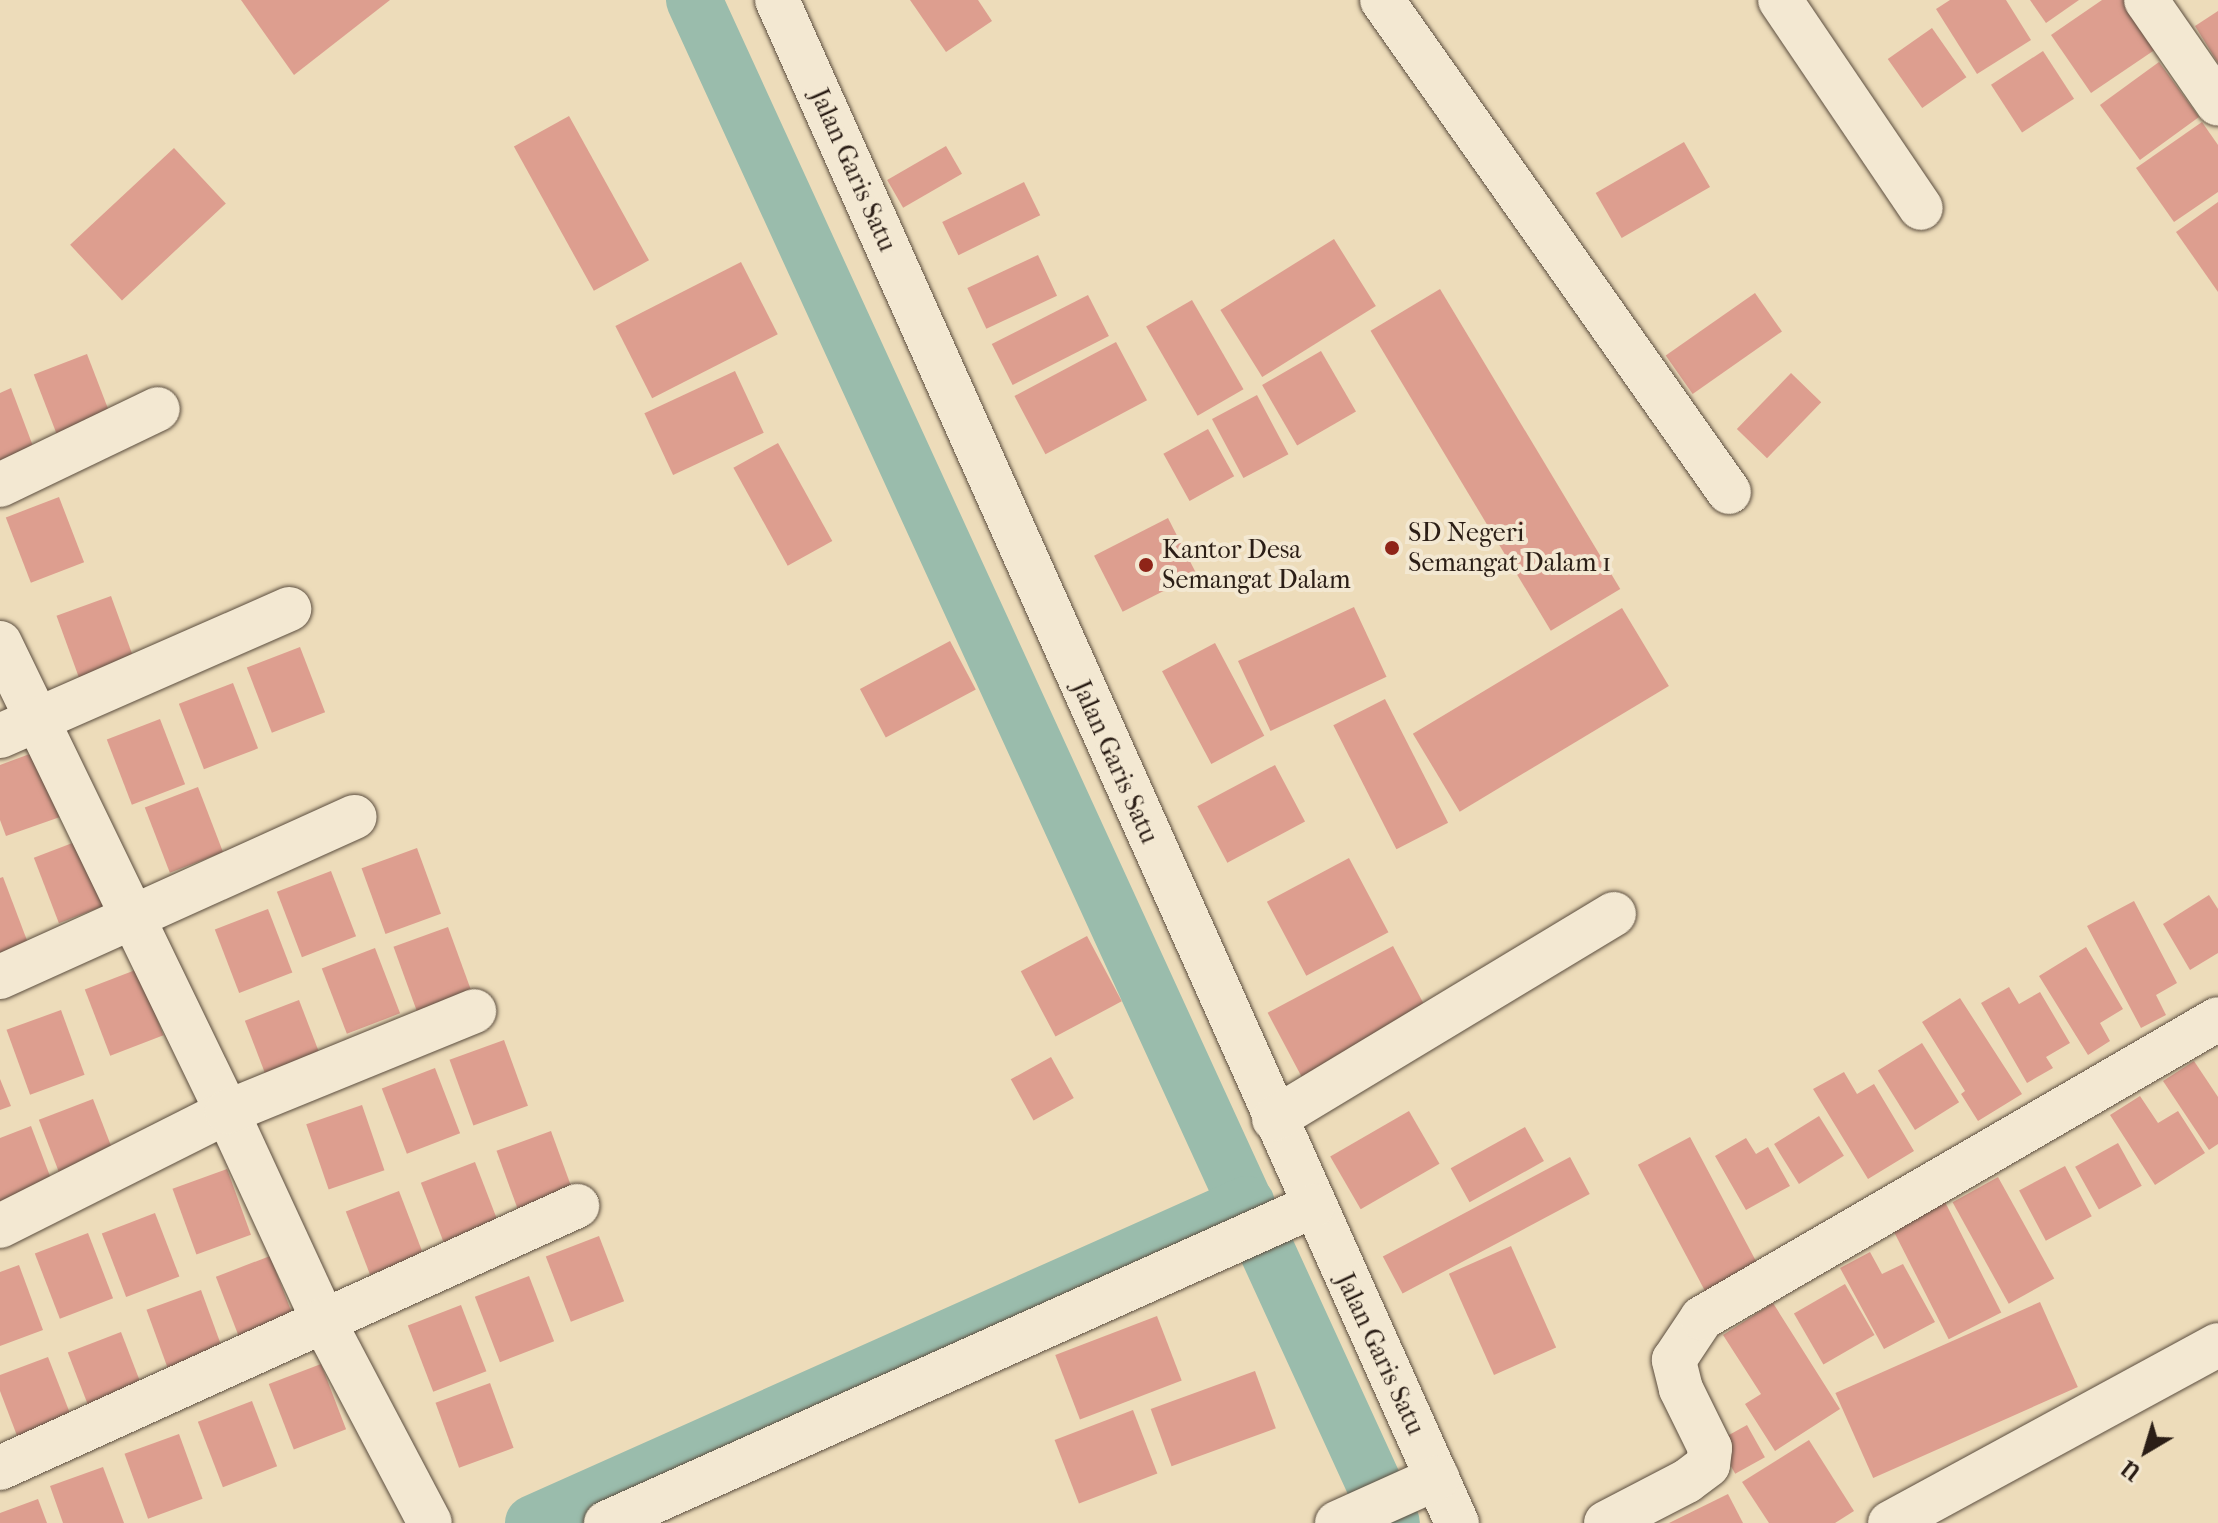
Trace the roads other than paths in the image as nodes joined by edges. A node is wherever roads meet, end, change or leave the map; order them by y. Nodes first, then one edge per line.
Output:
1 (777, 0) edge
2 (1382, 0) edge
3 (1780, 0) edge
4 (2146, 0) edge
5 (2218, 104) edge
6 (1921, 208) dead end
7 (158, 409) dead end
8 (0, 485) edge
9 (1729, 492) dead end
10 (289, 609) dead end
11 (0, 643) edge
12 (18, 728) edge
13 (355, 817) dead end
14 (1614, 914) dead end
15 (132, 918) junction
16 (0, 977) edge
17 (474, 1011) dead end
18 (2218, 1019) edge
19 (227, 1112) junction
20 (1274, 1119) junction
21 (577, 1206) dead end
22 (1299, 1212) junction
23 (0, 1226) edge
24 (323, 1320) junction
25 (2218, 1345) edge
26 (0, 1468) edge
27 (1420, 1485) junction
28 (416, 1519) edge
29 (606, 1523) edge
30 (1337, 1523) edge
31 (1457, 1523) edge
32 (1606, 1523) edge
33 (1890, 1523) edge

1 - 20 street, Jalan Garis Satu
2 - 9 street
3 - 6 street
4 - 5 street
7 - 8 street
10 - 12 street
11 - 12 street
12 - 15 street
13 - 15 street
14 - 20 street
15 - 16 street
15 - 19 street
17 - 19 street
18 - 32 street
19 - 23 street
19 - 24 street
20 - 22 street, Jalan Garis Satu
21 - 24 street
22 - 27 street, Jalan Garis Satu
22 - 29 street
24 - 26 street
24 - 28 street
25 - 33 street
27 - 30 street
27 - 31 street, Jalan Garis Satu

